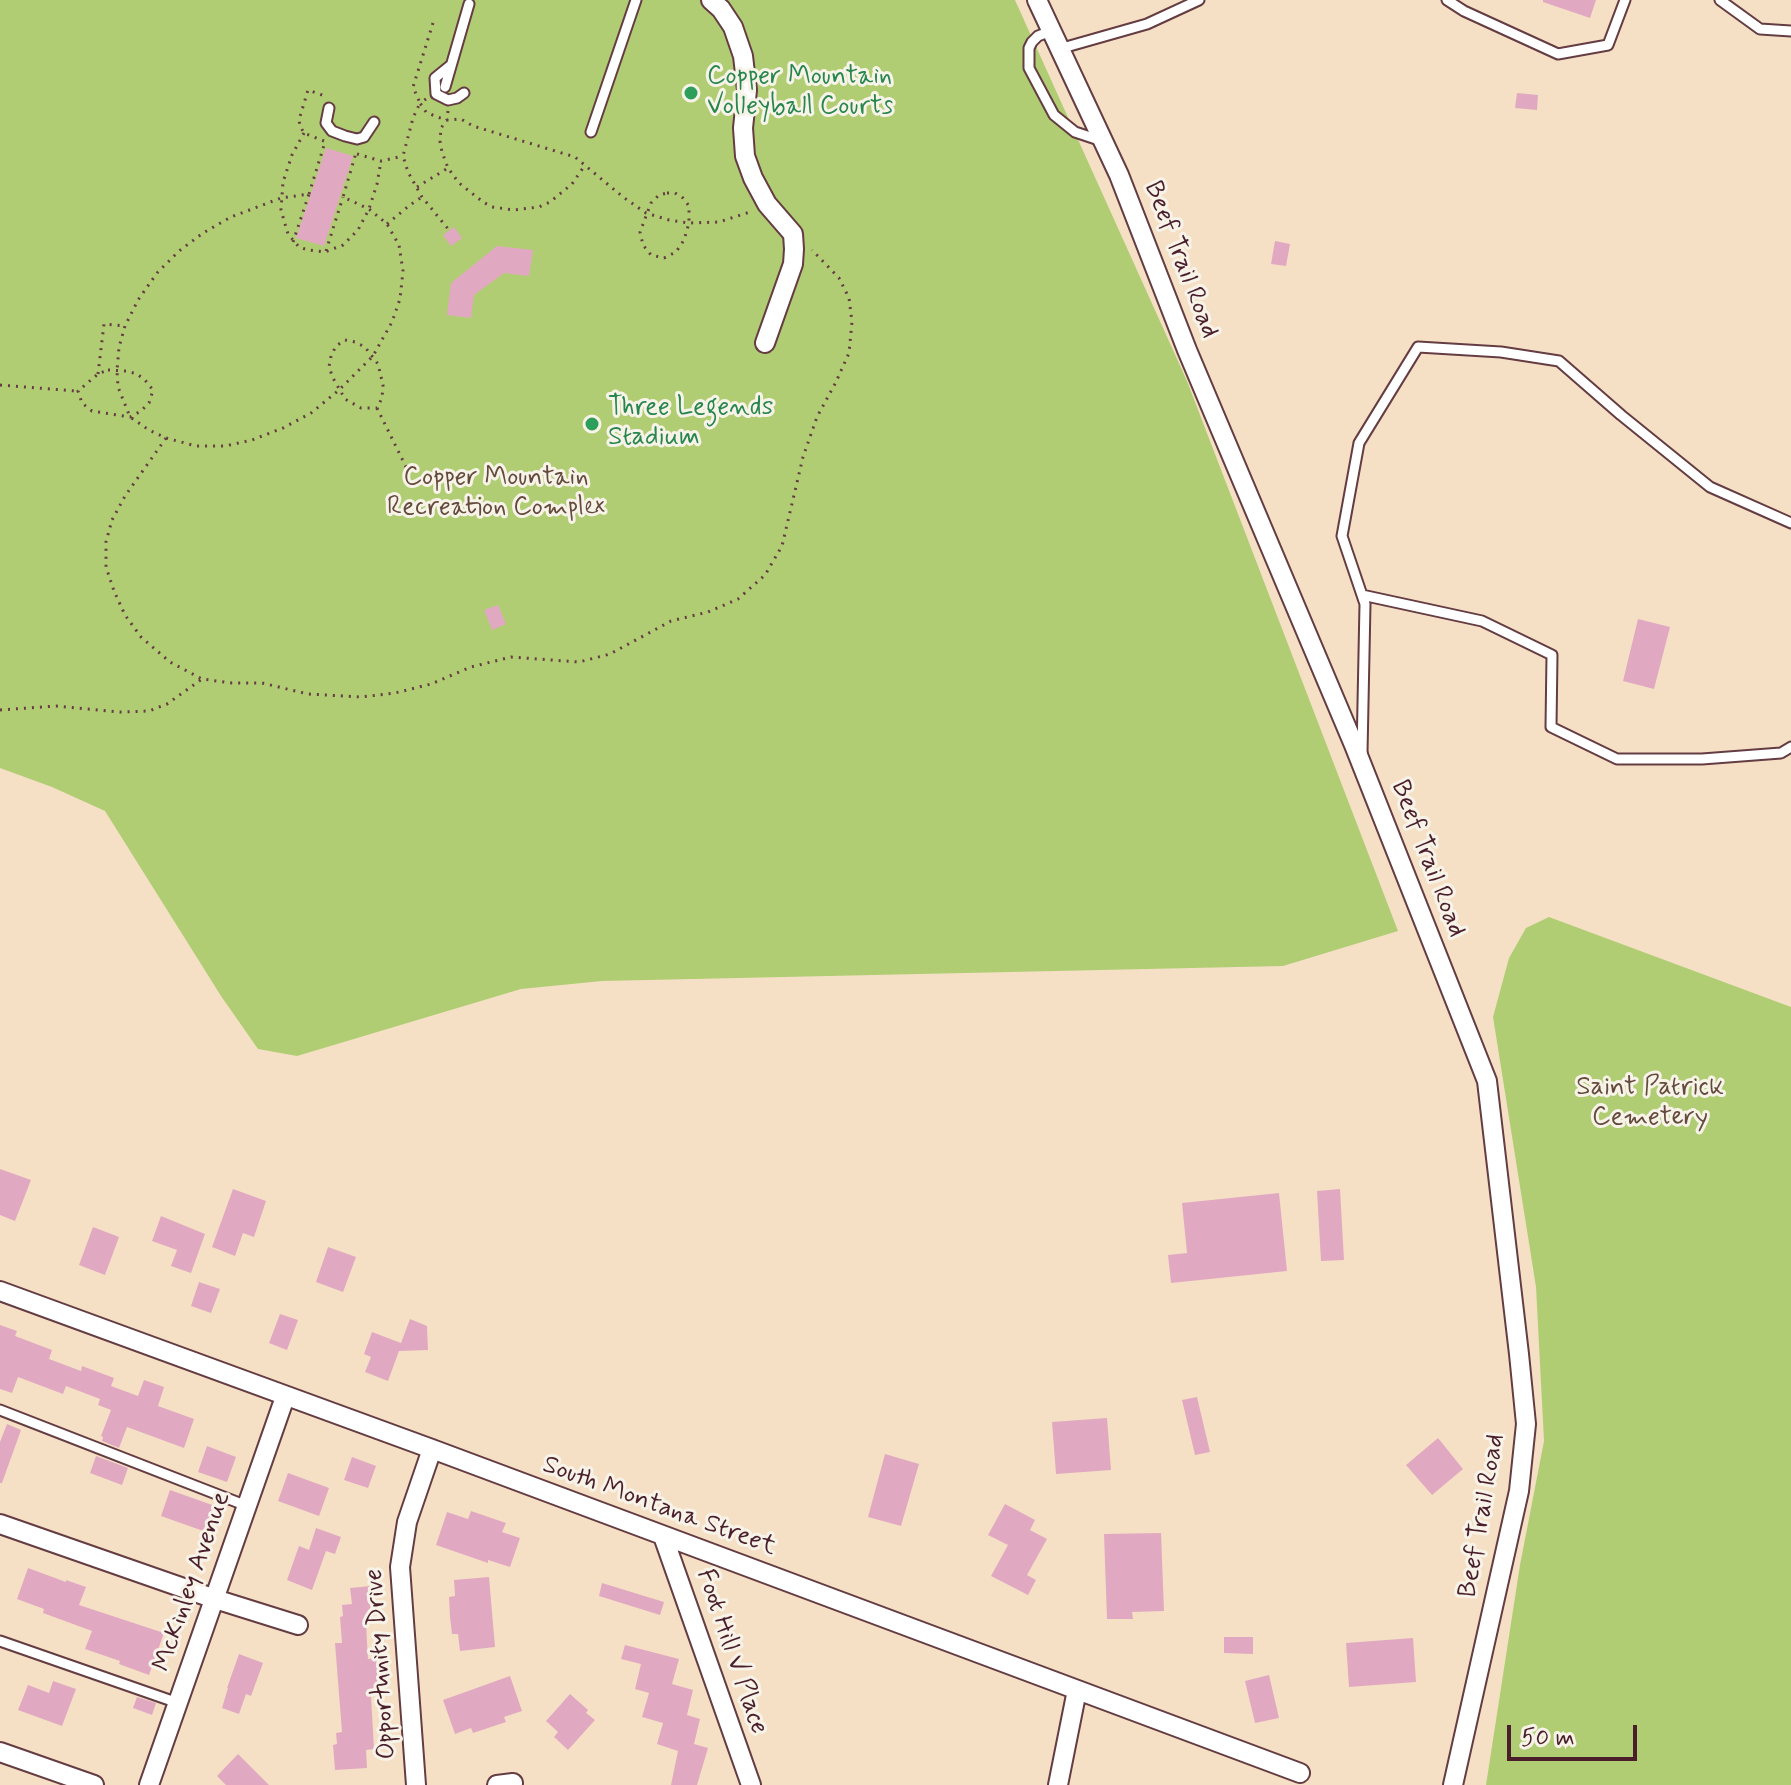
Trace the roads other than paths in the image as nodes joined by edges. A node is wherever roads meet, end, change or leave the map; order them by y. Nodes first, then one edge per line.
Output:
1 (636, 0) edge
2 (711, 0) edge
3 (1037, 0) edge
4 (1199, 0) edge
5 (1447, 0) edge
6 (1625, 0) edge
7 (1720, 0) edge
8 (469, 4) dead end
9 (1051, 31) junction
10 (1791, 31) edge
11 (1059, 49) junction
12 (451, 65) junction
13 (445, 87) dead end
14 (464, 93) dead end
15 (329, 108) dead end
16 (374, 122) dead end
17 (591, 132) dead end
18 (1102, 141) junction
19 (765, 343) dead end
20 (1791, 523) edge
21 (1362, 595) junction
22 (1791, 747) edge
23 (1362, 764) junction
24 (0, 1291) edge
25 (285, 1397) junction
26 (0, 1410) edge
27 (432, 1449) junction
28 (247, 1506) junction
29 (0, 1524) edge
30 (663, 1536) junction
31 (215, 1599) junction
32 (298, 1625) dead end
33 (0, 1641) edge
34 (1077, 1690) junction
35 (178, 1703) junction
36 (0, 1752) edge
37 (1300, 1773) dead end
38 (94, 1785) edge
39 (149, 1785) edge
40 (416, 1785) edge
41 (751, 1785) edge
42 (1058, 1785) edge
43 (1453, 1785) edge

1 - 17 lane
2 - 19 street
3 - 9 street, Beef Trail Road
4 - 11 lane
5 - 6 lane
7 - 10 lane
8 - 12 lane
9 - 11 street, Beef Trail Road
9 - 18 lane
11 - 18 street, Beef Trail Road
12 - 13 lane
12 - 14 lane
15 - 16 lane
18 - 23 street, Beef Trail Road
20 - 21 lane
21 - 22 lane
21 - 23 lane
23 - 43 street, Beef Trail Road
24 - 25 street, South Montana Street
25 - 27 street, South Montana Street
25 - 28 street, McKinley Avenue
26 - 28 lane
27 - 30 street, South Montana Street
27 - 40 street, Opportunity Drive
28 - 31 street, McKinley Avenue
29 - 31 street
30 - 34 street, South Montana Street
30 - 41 street, Foot Hill V Place
31 - 32 street
31 - 35 street, McKinley Avenue
33 - 35 lane
34 - 37 street, South Montana Street
34 - 42 street
35 - 39 street, McKinley Avenue
36 - 38 street

